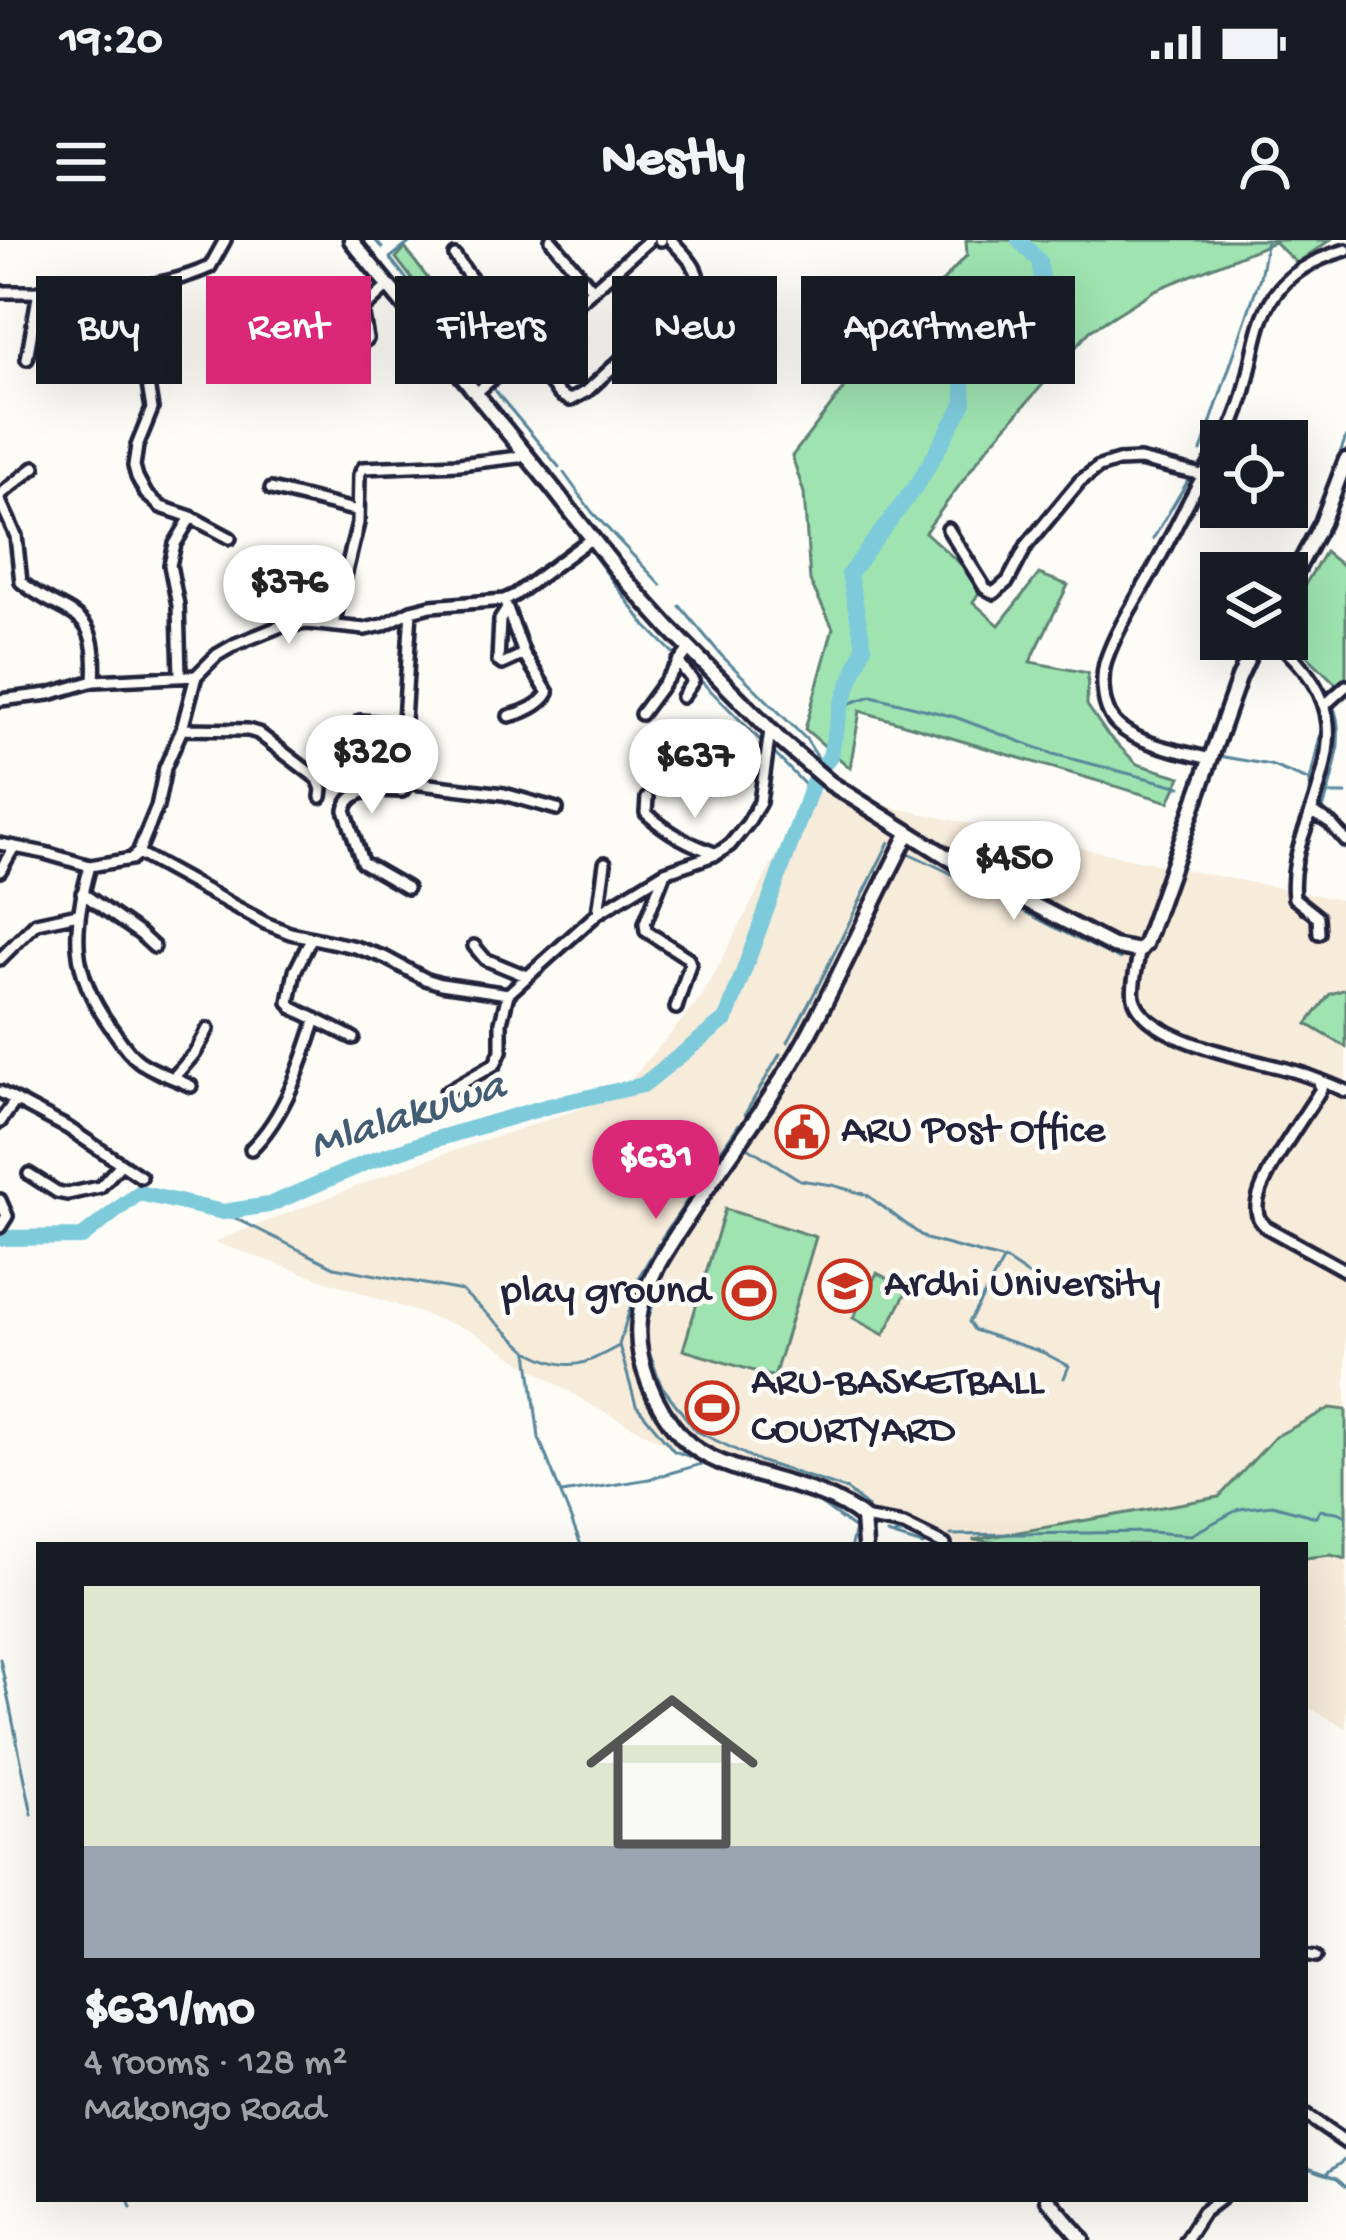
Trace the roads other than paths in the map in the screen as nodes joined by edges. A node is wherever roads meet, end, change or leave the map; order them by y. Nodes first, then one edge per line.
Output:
1 (225, 240) edge
2 (351, 240) edge
3 (551, 240) edge
4 (649, 240) edge
5 (670, 240) edge
6 (1346, 250) edge
7 (455, 256) dead end
8 (467, 276) edge
9 (182, 277) edge
10 (388, 286) junction
11 (592, 289) junction
12 (36, 291) edge
13 (0, 292) edge
14 (588, 293) edge
15 (371, 302) edge
16 (36, 308) edge
17 (27, 359) dead end
18 (148, 384) edge
19 (486, 384) edge
20 (551, 384) edge
21 (476, 393) junction
22 (1236, 420) edge
23 (527, 456) junction
24 (1346, 460) edge
25 (35, 467) dead end
26 (1200, 475) edge
27 (1200, 479) edge
28 (271, 489) dead end
29 (0, 498) edge
30 (358, 511) junction
31 (191, 518) junction
32 (948, 530) dead end
33 (230, 538) dead end
34 (592, 538) junction
35 (1306, 552) edge
36 (505, 604) junction
37 (411, 610) junction
38 (332, 625) junction
39 (689, 649) junction
40 (524, 654) junction
41 (1247, 660) edge
42 (1297, 660) edge
43 (678, 662) junction
44 (180, 675) junction
45 (196, 676) junction
46 (94, 681) junction
47 (1346, 686) edge
48 (682, 697) dead end
49 (0, 700) edge
50 (1326, 704) junction
51 (641, 715) dead end
52 (509, 716) dead end
53 (360, 721) dead end
54 (404, 724) junction
55 (182, 729) junction
56 (770, 731) junction
57 (1210, 759) junction
58 (409, 782) junction
59 (321, 797) dead end
60 (646, 798) dead end
61 (556, 809) dead end
62 (1311, 812) junction
63 (908, 834) junction
64 (1346, 841) edge
65 (0, 844) edge
66 (14, 847) junction
67 (138, 853) junction
68 (717, 854) junction
69 (604, 863) dead end
70 (90, 866) junction
71 (0, 871) edge
72 (665, 872) junction
73 (407, 887) dead end
74 (82, 893) junction
75 (598, 913) junction
76 (77, 914) junction
77 (1319, 933) dead end
78 (311, 939) junction
79 (474, 946) dead end
80 (154, 947) dead end
81 (1139, 951) junction
82 (0, 959) edge
83 (526, 976) junction
84 (508, 994) junction
85 (676, 1008) dead end
86 (316, 1019) junction
87 (208, 1029) dead end
88 (353, 1038) dead end
89 (174, 1078) junction
90 (1319, 1082) junction
91 (190, 1086) dead end
92 (1346, 1090) edge
93 (0, 1092) edge
94 (446, 1093) dead end
95 (16, 1100) junction
96 (0, 1122) edge
97 (251, 1148) dead end
98 (122, 1164) junction
99 (29, 1174) dead end
100 (141, 1177) dead end
101 (0, 1200) edge
102 (0, 1227) edge
103 (1346, 1271) edge
104 (863, 1518) junction
105 (865, 1542) edge
106 (939, 1542) edge
107 (1308, 2117) edge
108 (1346, 2143) edge
109 (1051, 2202) edge
110 (1216, 2202) edge
111 (1083, 2240) edge
112 (1185, 2240) edge

1 - 9 street
2 - 10 street
3 - 11 street
4 - 11 street
5 - 20 street
6 - 22 street
7 - 8 street
10 - 15 street
10 - 21 street
11 - 14 street
12 - 13 street
16 - 17 street
18 - 31 street
19 - 21 street
21 - 23 street
23 - 30 street
23 - 34 street
24 - 35 street
25 - 29 street
26 - 32 street
27 - 57 street
28 - 30 street
29 - 46 street
30 - 38 street
31 - 33 street
31 - 44 street
34 - 36 street
34 - 39 street
36 - 37 street
36 - 40 street
36 - 40 street
37 - 38 street
37 - 54 street
38 - 45 street
39 - 43 street
39 - 56 street
40 - 52 street
41 - 57 street
42 - 50 street
43 - 48 street
43 - 51 street
44 - 45 street
44 - 46 street
45 - 55 street
46 - 49 street
47 - 50 street
50 - 62 street
53 - 54 street
54 - 58 street
55 - 59 street
55 - 67 street
56 - 63 street
56 - 68 street
57 - 81 street
58 - 61 street
58 - 73 street
60 - 68 street
62 - 64 street
62 - 77 street
63 - 81 street
63 - 104 street
65 - 66 street
66 - 70 street
66 - 71 street
67 - 70 street
67 - 78 street
68 - 72 street
69 - 75 street
70 - 74 street
72 - 75 street
72 - 85 street
74 - 76 street
74 - 80 street
75 - 83 street
76 - 82 street
76 - 89 street
78 - 84 street
78 - 86 street
79 - 83 street
81 - 90 street
83 - 84 street
84 - 94 street
86 - 88 street
86 - 97 street
87 - 89 street
89 - 91 street
90 - 92 street
90 - 103 street
93 - 95 street
95 - 96 street
95 - 98 street
98 - 99 street
98 - 100 street
101 - 102 street
104 - 105 street
104 - 106 street
107 - 108 street
109 - 111 street
110 - 112 street

